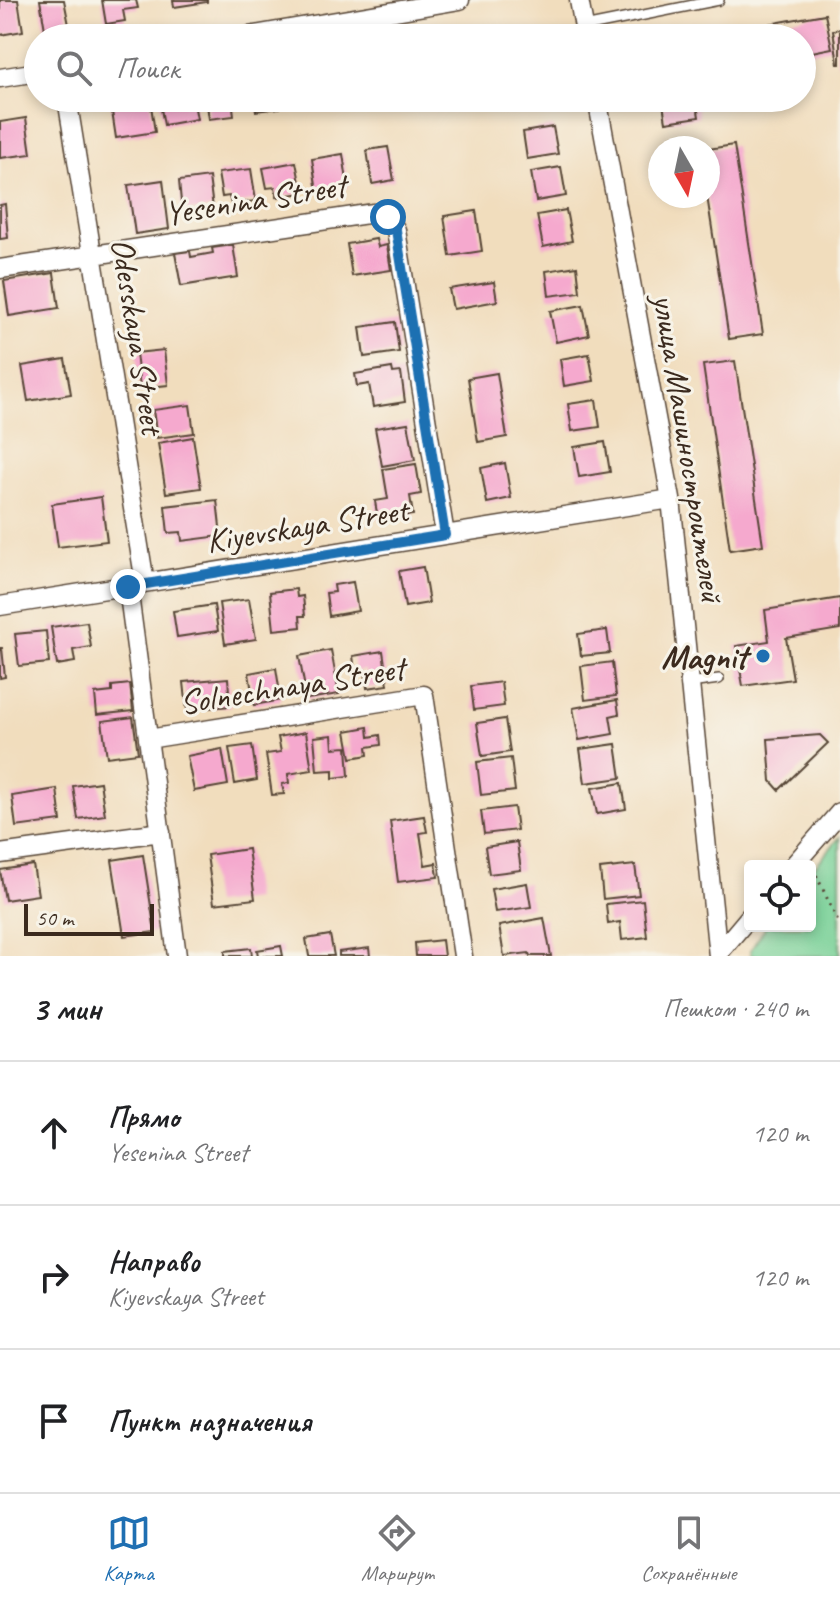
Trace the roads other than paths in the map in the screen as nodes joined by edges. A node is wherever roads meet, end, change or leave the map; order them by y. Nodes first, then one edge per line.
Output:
1 (460, 0) edge
2 (579, 0) edge
3 (719, 0) edge
4 (319, 24) edge
5 (584, 24) edge
6 (618, 24) edge
7 (24, 74) edge
8 (0, 78) edge
9 (69, 112) edge
10 (600, 112) edge
11 (92, 256) junction
12 (0, 269) edge
13 (671, 499) junction
14 (445, 535) junction
15 (137, 585) junction
16 (0, 606) edge
17 (719, 679) dead end
18 (690, 683) junction
19 (148, 739) junction
20 (840, 812) edge
21 (161, 832) junction
22 (0, 854) edge
23 (806, 860) edge
24 (744, 922) edge
25 (713, 955) edge
26 (177, 956) edge
27 (463, 956) edge

1 - 4 street
2 - 5 street
3 - 6 lane
7 - 8 street
9 - 11 street, Odesskaya Street
10 - 13 street, улица Машиностроителей
11 - 12 street, Yesenina Street
11 - 14 street, Yesenina Street
11 - 15 street, Odesskaya Street
13 - 14 street, Kiyevskaya Street
13 - 18 street, улица Машиностроителей
14 - 15 street, Kiyevskaya Street
15 - 16 street, Kiyevskaya Street
15 - 19 street, Odesskaya Street
17 - 18 lane
18 - 25 street, улица Машиностроителей
19 - 21 street, Odesskaya Street
19 - 27 street, Solnechnaya Street
20 - 23 street
21 - 22 street
21 - 26 street, Odesskaya Street
24 - 25 street

